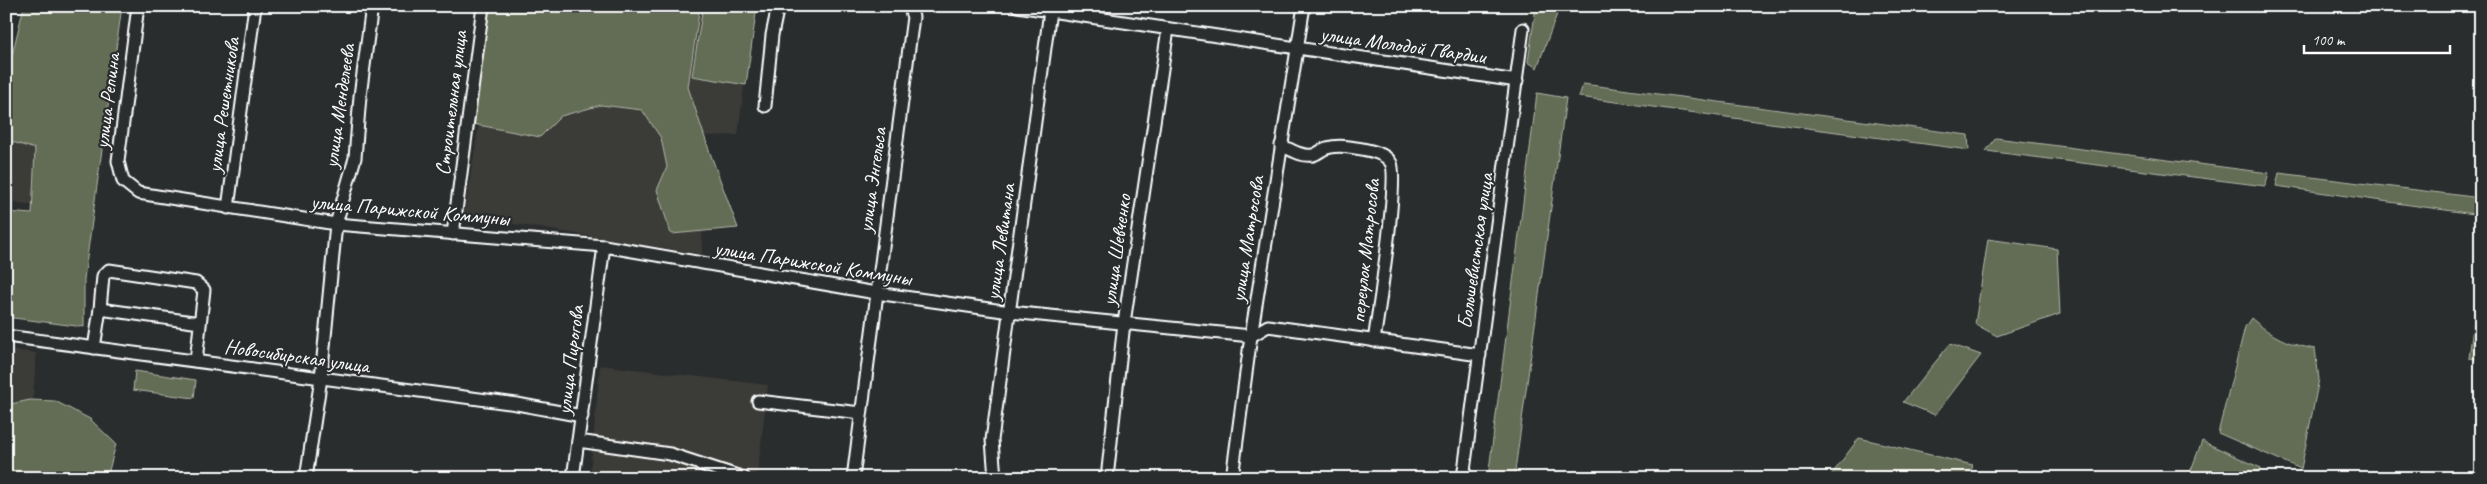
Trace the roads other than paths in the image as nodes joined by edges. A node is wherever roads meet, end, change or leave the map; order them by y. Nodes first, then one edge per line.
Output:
1 (138, 6) edge
2 (256, 6) edge
3 (372, 6) edge
4 (483, 6) edge
5 (778, 6) edge
6 (909, 6) edge
7 (1017, 6) edge
8 (1304, 6) edge
9 (1050, 11) junction
10 (1168, 29) junction
11 (1523, 29) dead end
12 (1297, 48) junction
13 (1517, 81) junction
14 (765, 106) dead end
15 (1281, 145) junction
16 (138, 193) joint
17 (228, 208) junction
18 (336, 224) junction
19 (453, 234) junction
20 (604, 246) junction
21 (876, 294) junction
22 (100, 310) junction
23 (1010, 312) junction
24 (1124, 323) junction
25 (200, 324) junction
26 (6, 336) edge
27 (1251, 336) junction
28 (1374, 341) junction
29 (94, 348) junction
30 (1480, 356) junction
31 (196, 361) junction
32 (321, 378) junction
33 (758, 401) dead end
34 (861, 413) junction
35 (582, 416) junction
36 (578, 441) junction
37 (306, 478) edge
38 (573, 478) edge
39 (744, 478) edge
40 (853, 478) edge
41 (995, 478) edge
42 (1107, 478) edge
43 (1232, 478) edge
44 (1463, 478) edge

1 - 16 street, улица Репина
2 - 17 street, улица Решетникова
3 - 18 street, улица Менделеева
4 - 19 street, Строительная улица
5 - 14 street
6 - 21 street, улица Энгельса
7 - 9 street, улица Молодой Гвардии
8 - 12 street, улица Матросова
9 - 10 street, улица Молодой Гвардии
9 - 23 street, улица Левитана
10 - 12 street, улица Молодой Гвардии
10 - 24 street, улица Шевченко
11 - 13 street, Большевистская улица
12 - 13 street, улица Молодой Гвардии
12 - 15 street, улица Матросова
13 - 30 street, Большевистская улица
15 - 27 street, улица Матросова
15 - 28 street, переулок Матросова
16 - 17 street, улица Парижской Коммуны
17 - 18 street, улица Парижской Коммуны
18 - 19 street, улица Парижской Коммуны
18 - 32 street, улица Менделеева
19 - 20 street, улица Парижской Коммуны
20 - 21 street, улица Парижской Коммуны
20 - 35 street, улица Пирогова
21 - 23 street, улица Парижской Коммуны
21 - 34 street, улица Энгельса
22 - 25 street
22 - 25 street
22 - 29 street
23 - 24 street, улица Парижской Коммуны
23 - 41 street, улица Левитана
24 - 27 street, улица Парижской Коммуны
24 - 42 street, улица Шевченко
25 - 31 street
26 - 29 street, Новосибирская улица
27 - 28 street, улица Парижской Коммуны
27 - 43 street, улица Матросова
28 - 30 street, улица Парижской Коммуны
29 - 31 street, Новосибирская улица
30 - 44 street, Большевистская улица
31 - 32 street, Новосибирская улица
32 - 35 street, Новосибирская улица
32 - 37 street, улица Менделеева
33 - 34 street
34 - 40 street, улица Энгельса
35 - 36 street, улица Пирогова
36 - 38 street, улица Пирогова
36 - 39 street

